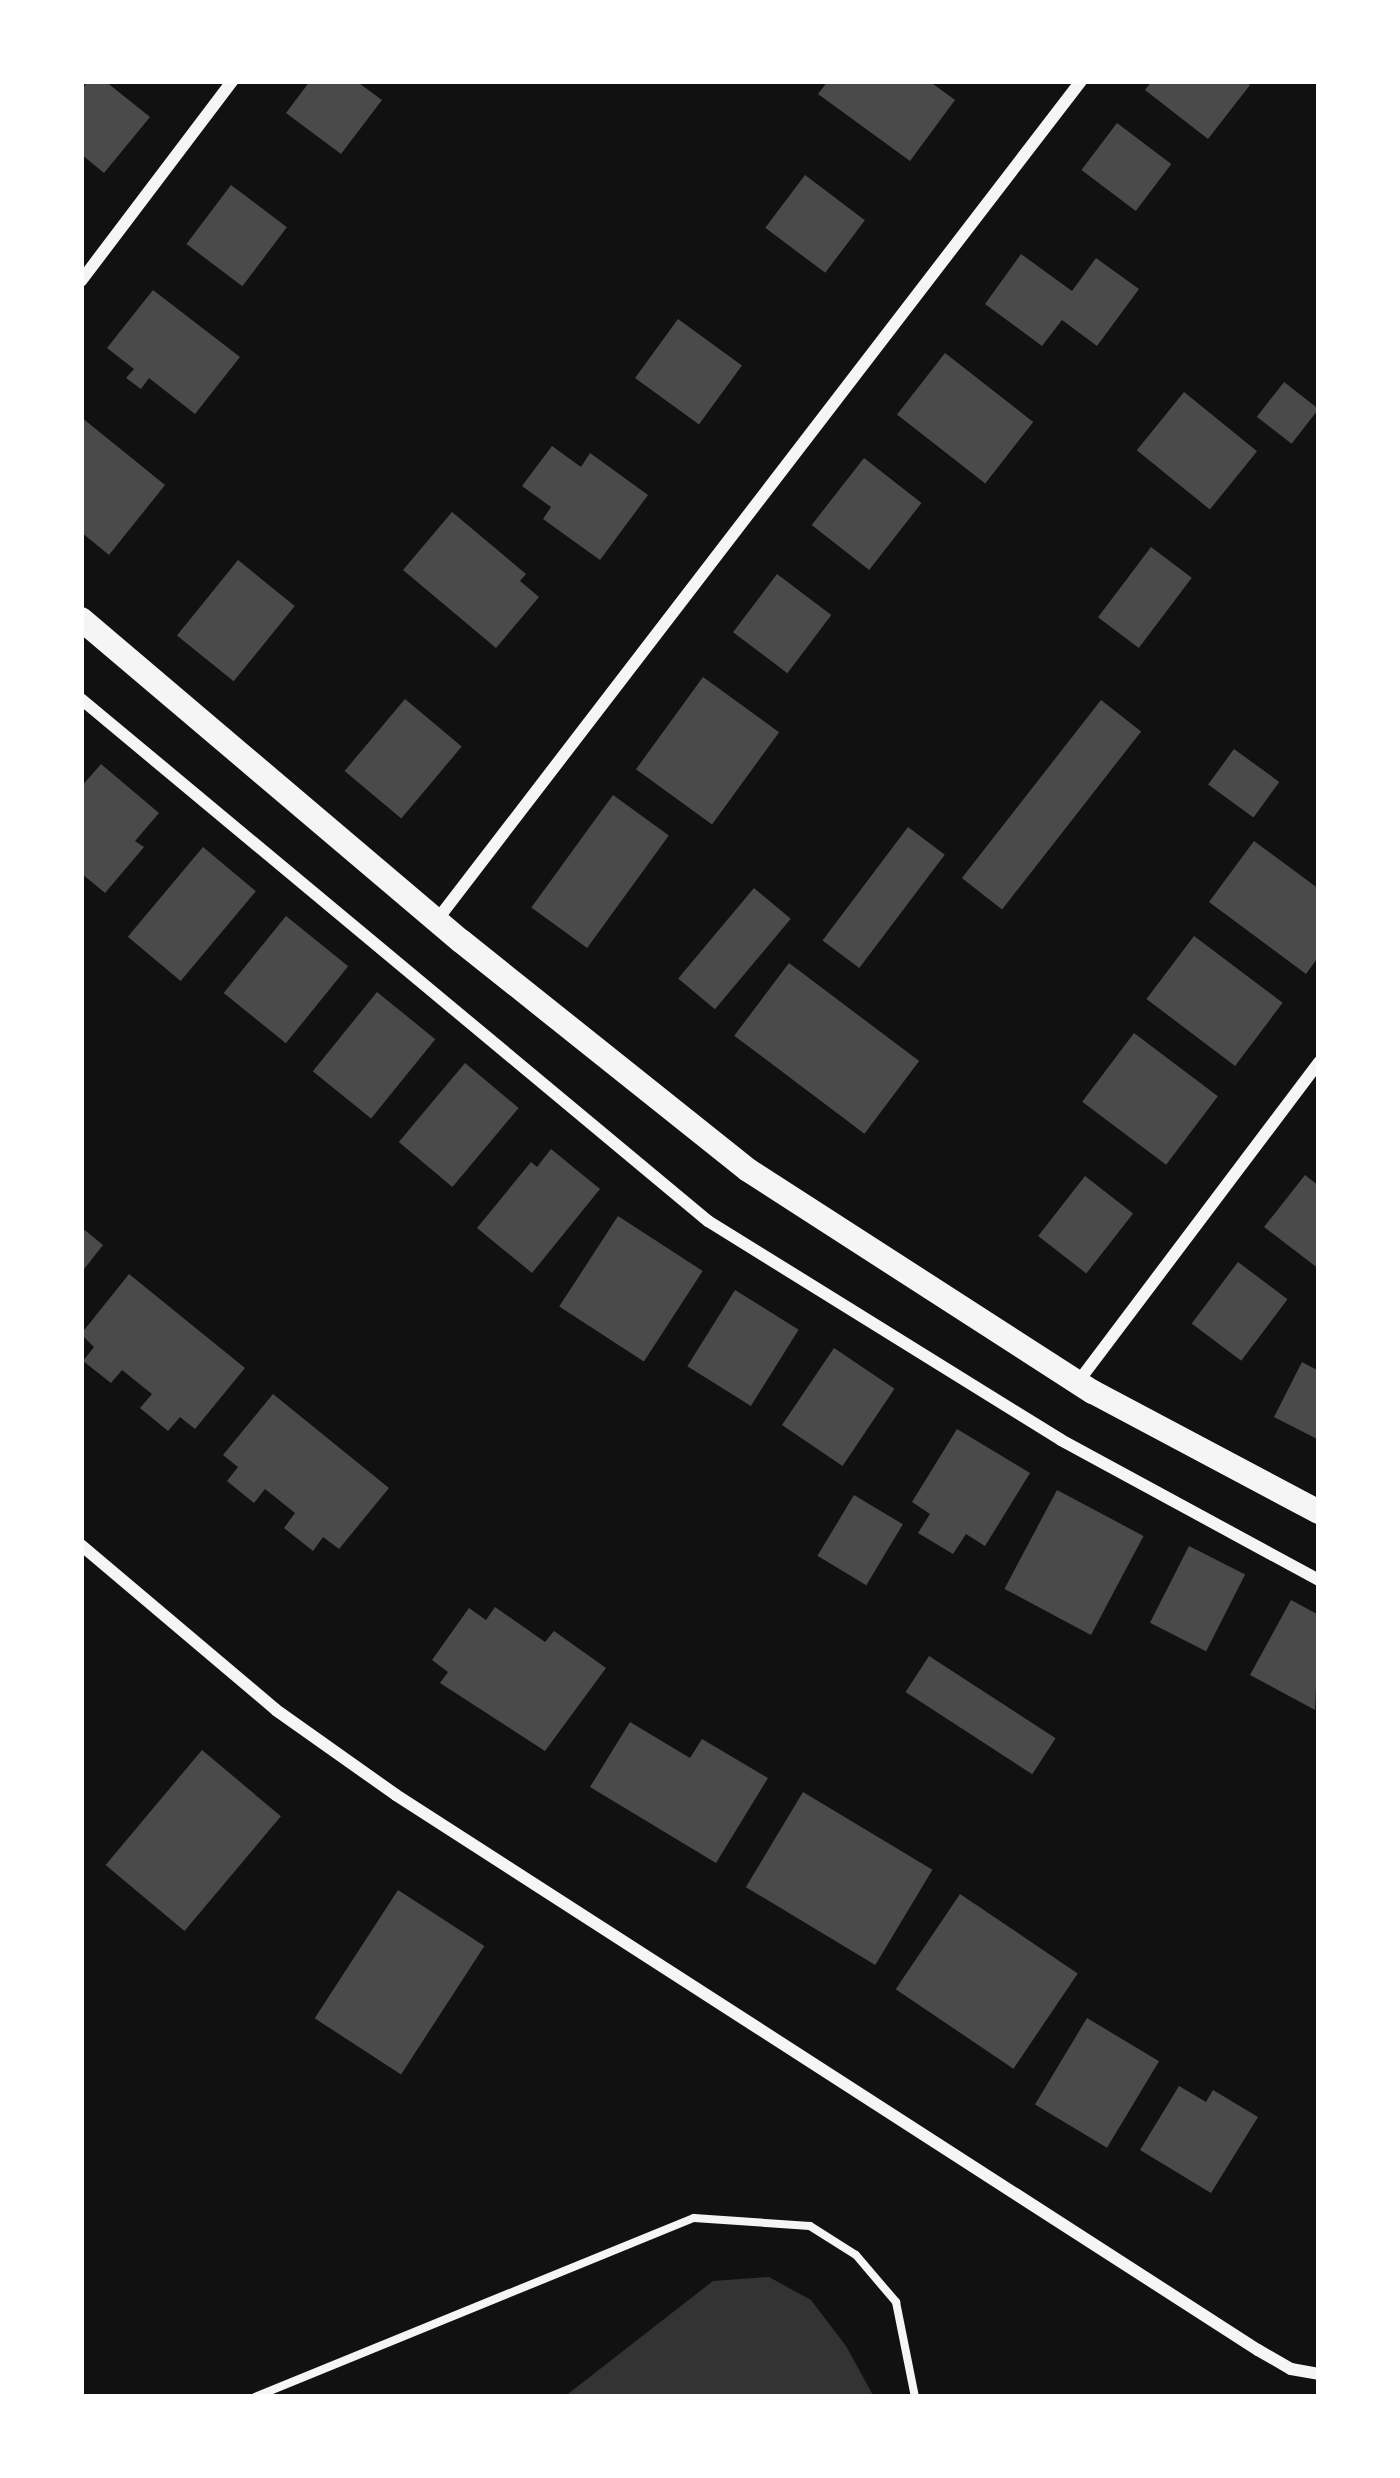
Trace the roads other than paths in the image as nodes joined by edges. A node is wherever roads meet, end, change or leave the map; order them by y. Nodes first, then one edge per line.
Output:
1 (232, 81) edge
2 (1081, 81) edge
3 (81, 281) edge
4 (81, 619) edge
5 (81, 699) edge
6 (437, 920) junction
7 (1319, 1062) edge
8 (1078, 1383) junction
9 (1319, 1512) edge
10 (81, 1545) edge
11 (1319, 1580) edge
12 (1319, 2374) edge

1 - 3 street
2 - 6 street
4 - 6 main road
5 - 11 street
6 - 8 main road
7 - 8 street
8 - 9 main road
10 - 12 street

